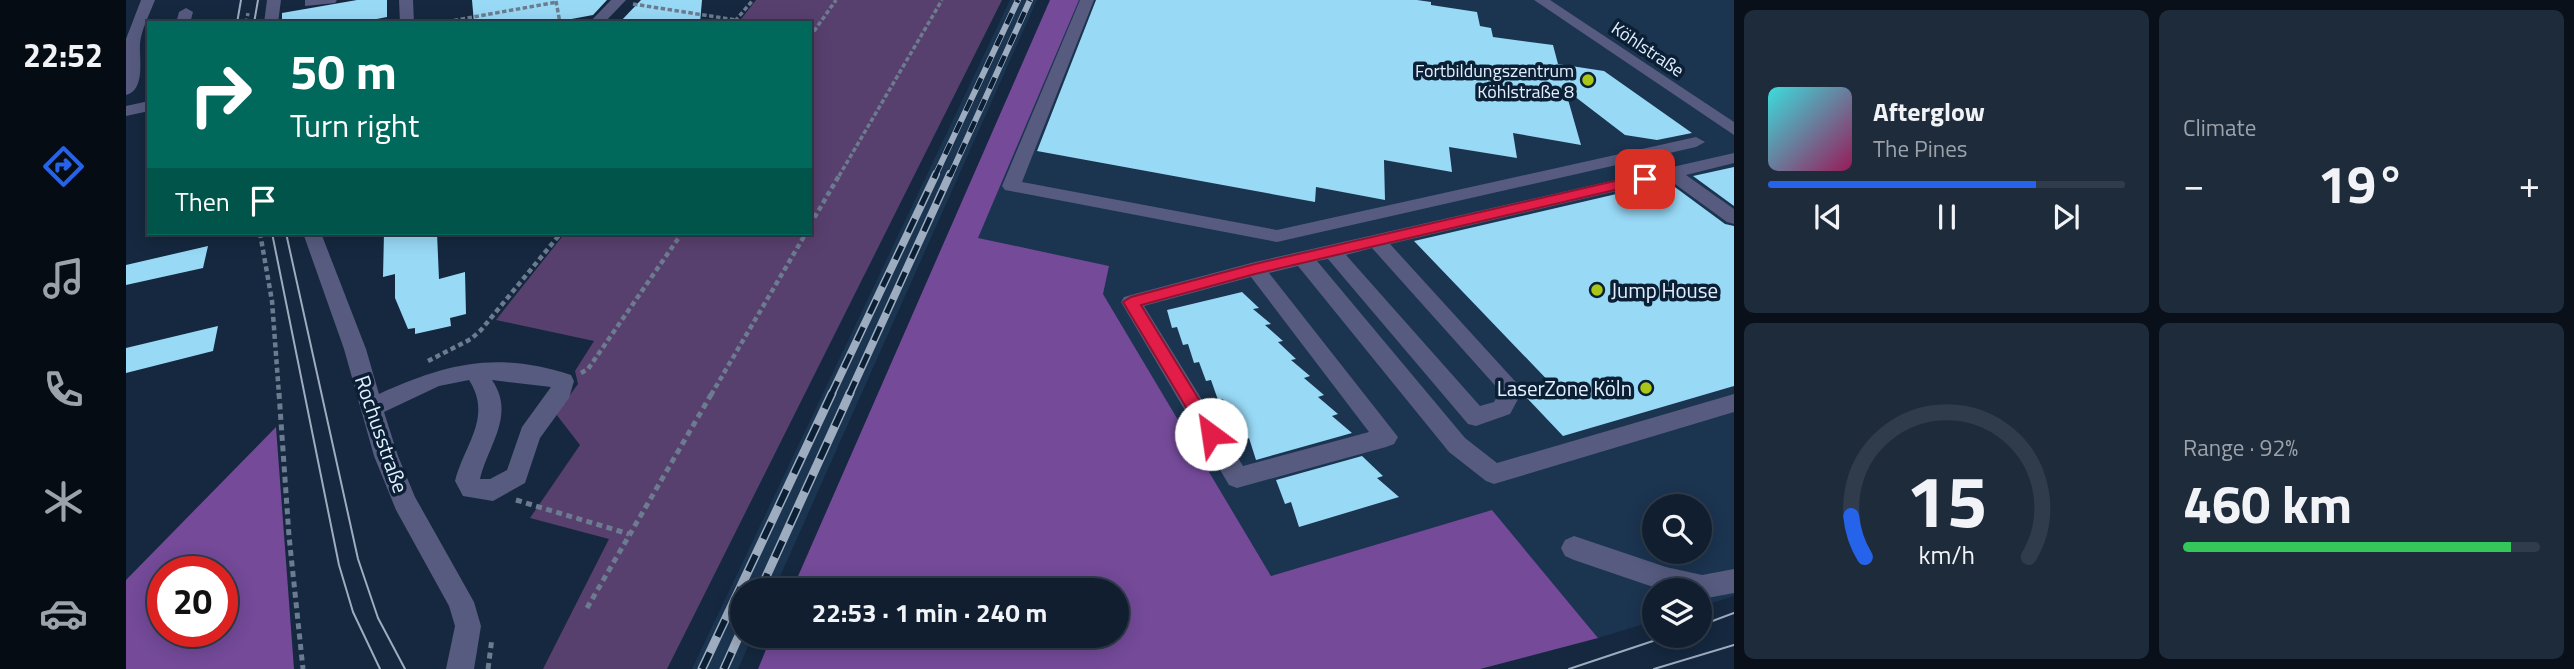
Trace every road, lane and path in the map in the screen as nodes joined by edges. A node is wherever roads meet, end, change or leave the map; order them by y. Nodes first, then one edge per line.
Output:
1 (148, 0) edge
2 (274, 0) edge
3 (330, 0) edge
4 (406, 0) edge
5 (752, 0) edge
6 (836, 0) edge
7 (942, 0) edge
8 (1087, 0) edge
9 (1541, 0) edge
10 (556, 1) edge
11 (619, 1) edge
12 (310, 3) dead end
13 (248, 13) dead end
14 (246, 21) edge
15 (271, 21) edge
16 (407, 21) edge
17 (451, 21) edge
18 (561, 21) edge
19 (598, 21) edge
20 (735, 21) edge
21 (812, 34) edge
22 (147, 40) edge
23 (132, 43) junction
24 (142, 64) edge
25 (126, 90) edge
26 (147, 106) edge
27 (126, 111) edge
28 (1734, 130) edge
29 (1696, 142) dead end
30 (1734, 158) edge
31 (1672, 173) junction
32 (1734, 218) edge
33 (812, 222) edge
34 (260, 235) edge
35 (313, 235) edge
36 (559, 235) edge
37 (681, 235) edge
38 (805, 235) edge
39 (1376, 241) junction
40 (1332, 251) junction
41 (1303, 258) junction
42 (1255, 269) junction
43 (423, 363) dead end
44 (476, 374) junction
45 (576, 376) dead end
46 (1734, 402) edge
47 (372, 407) junction
48 (504, 485) junction
49 (629, 534) junction
50 (1574, 548) dead end
51 (1734, 581) edge
52 (587, 608) dead end
53 (303, 669) edge
54 (460, 669) edge

1 - 23 street
2 - 15 street
3 - 12 street
4 - 16 street
5 - 20 path
6 - 21 path
7 - 33 path
8 - 29 street
9 - 28 street, Köhlstraße
10 - 17 path
10 - 18 path
11 - 19 street
11 - 20 path
13 - 14 path
22 - 23 street
23 - 24 street
24 - 25 street
26 - 27 street
30 - 31 street
31 - 32 street
31 - 39 street
34 - 53 path
35 - 47 street, Rochusstraße
36 - 43 path
37 - 45 path
38 - 49 path
39 - 40 street
39 - 40 street
40 - 41 street
41 - 42 street
41 - 46 street
42 - 42 street
44 - 47 street
44 - 48 street
44 - 48 street
47 - 54 street, Rochusstraße
48 - 49 path
49 - 52 path
50 - 51 street

